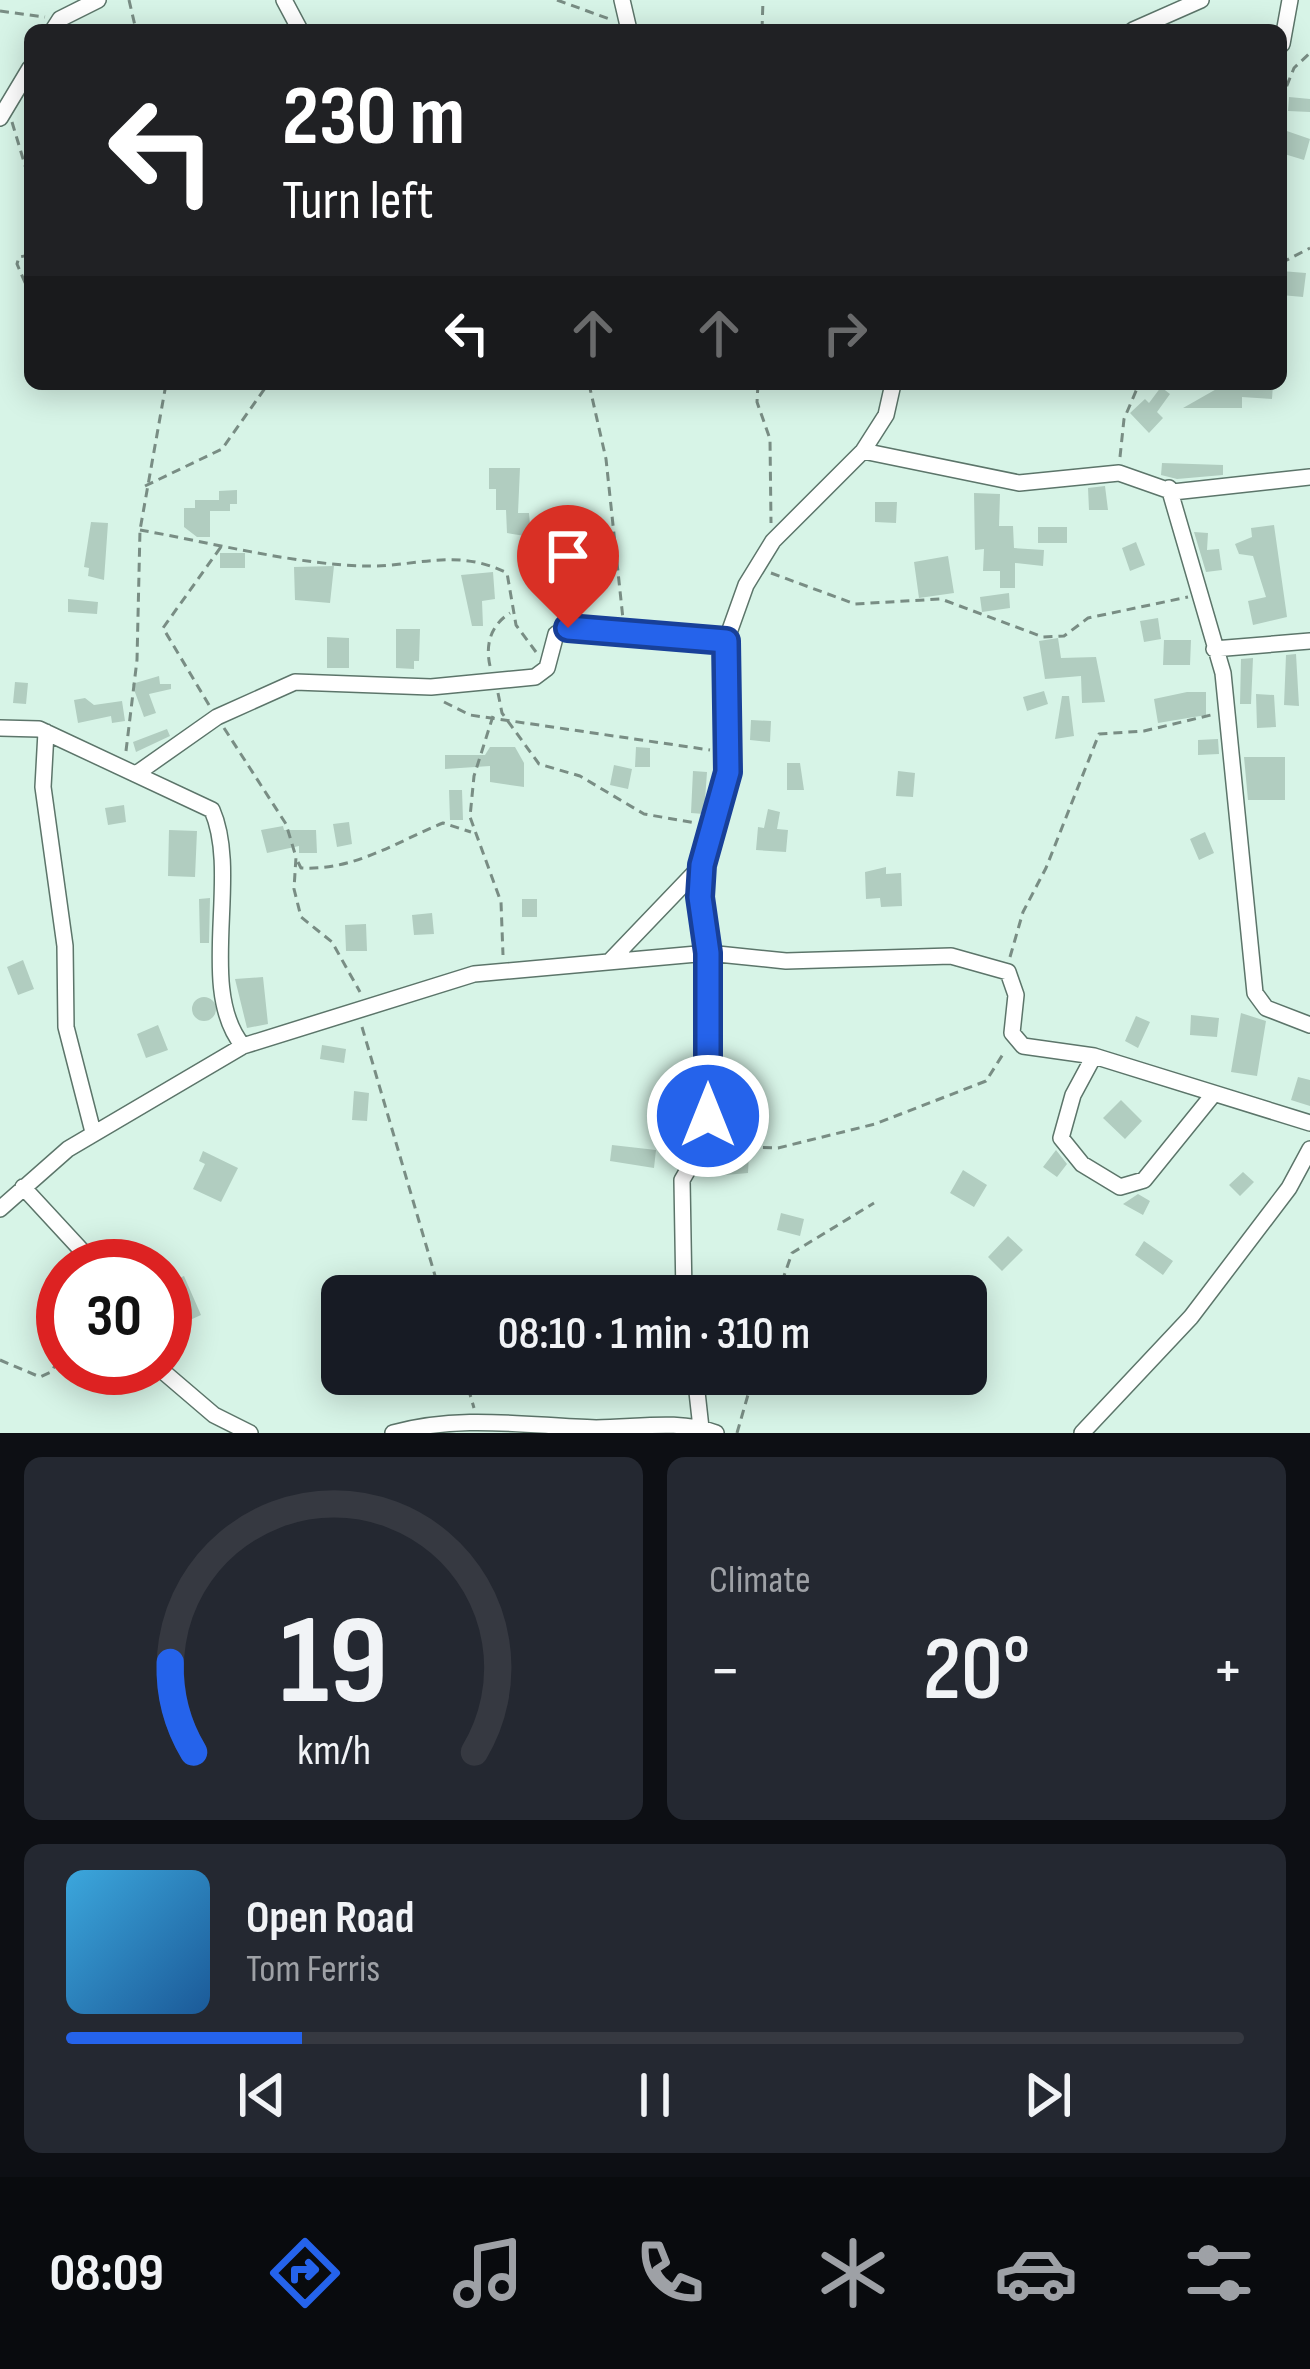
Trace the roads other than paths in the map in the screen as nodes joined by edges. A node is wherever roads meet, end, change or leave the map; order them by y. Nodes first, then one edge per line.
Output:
1 (98, 0) edge
2 (1201, 0) edge
3 (59, 24) edge
4 (1147, 24) edge
5 (24, 78) edge
6 (1, 117) edge
7 (892, 390) edge
8 (863, 451) junction
9 (1310, 477) edge
10 (1169, 488) junction
11 (726, 641) junction
12 (1310, 641) edge
13 (1214, 649) junction
14 (0, 728) edge
15 (46, 732) junction
16 (130, 771) junction
17 (702, 865) junction
18 (708, 953) junction
19 (611, 960) junction
20 (1310, 1025) edge
21 (243, 1046) junction
22 (1094, 1056) junction
23 (1212, 1096) junction
24 (1310, 1123) edge
25 (93, 1132) junction
26 (1310, 1149) edge
27 (14, 1190) edge
28 (0, 1209) edge
29 (67, 1239) edge
30 (684, 1275) edge
31 (191, 1395) edge
32 (700, 1395) edge
33 (709, 1430) edge
34 (250, 1433) edge
35 (393, 1433) edge
36 (1082, 1433) edge

1 - 3 street
2 - 4 street
5 - 6 street
7 - 8 street
8 - 10 street
8 - 11 street
9 - 10 street
10 - 13 street
11 - 16 street
11 - 17 street
12 - 13 street
13 - 20 street
14 - 15 street
15 - 16 street
15 - 25 street
16 - 21 street
17 - 18 street
17 - 19 street
18 - 19 street
18 - 22 street
18 - 30 street
19 - 21 street
21 - 25 street
22 - 23 street
22 - 23 street
23 - 24 street
25 - 27 street
26 - 36 street
27 - 28 street
27 - 29 street
31 - 34 street
32 - 33 street
33 - 35 street

